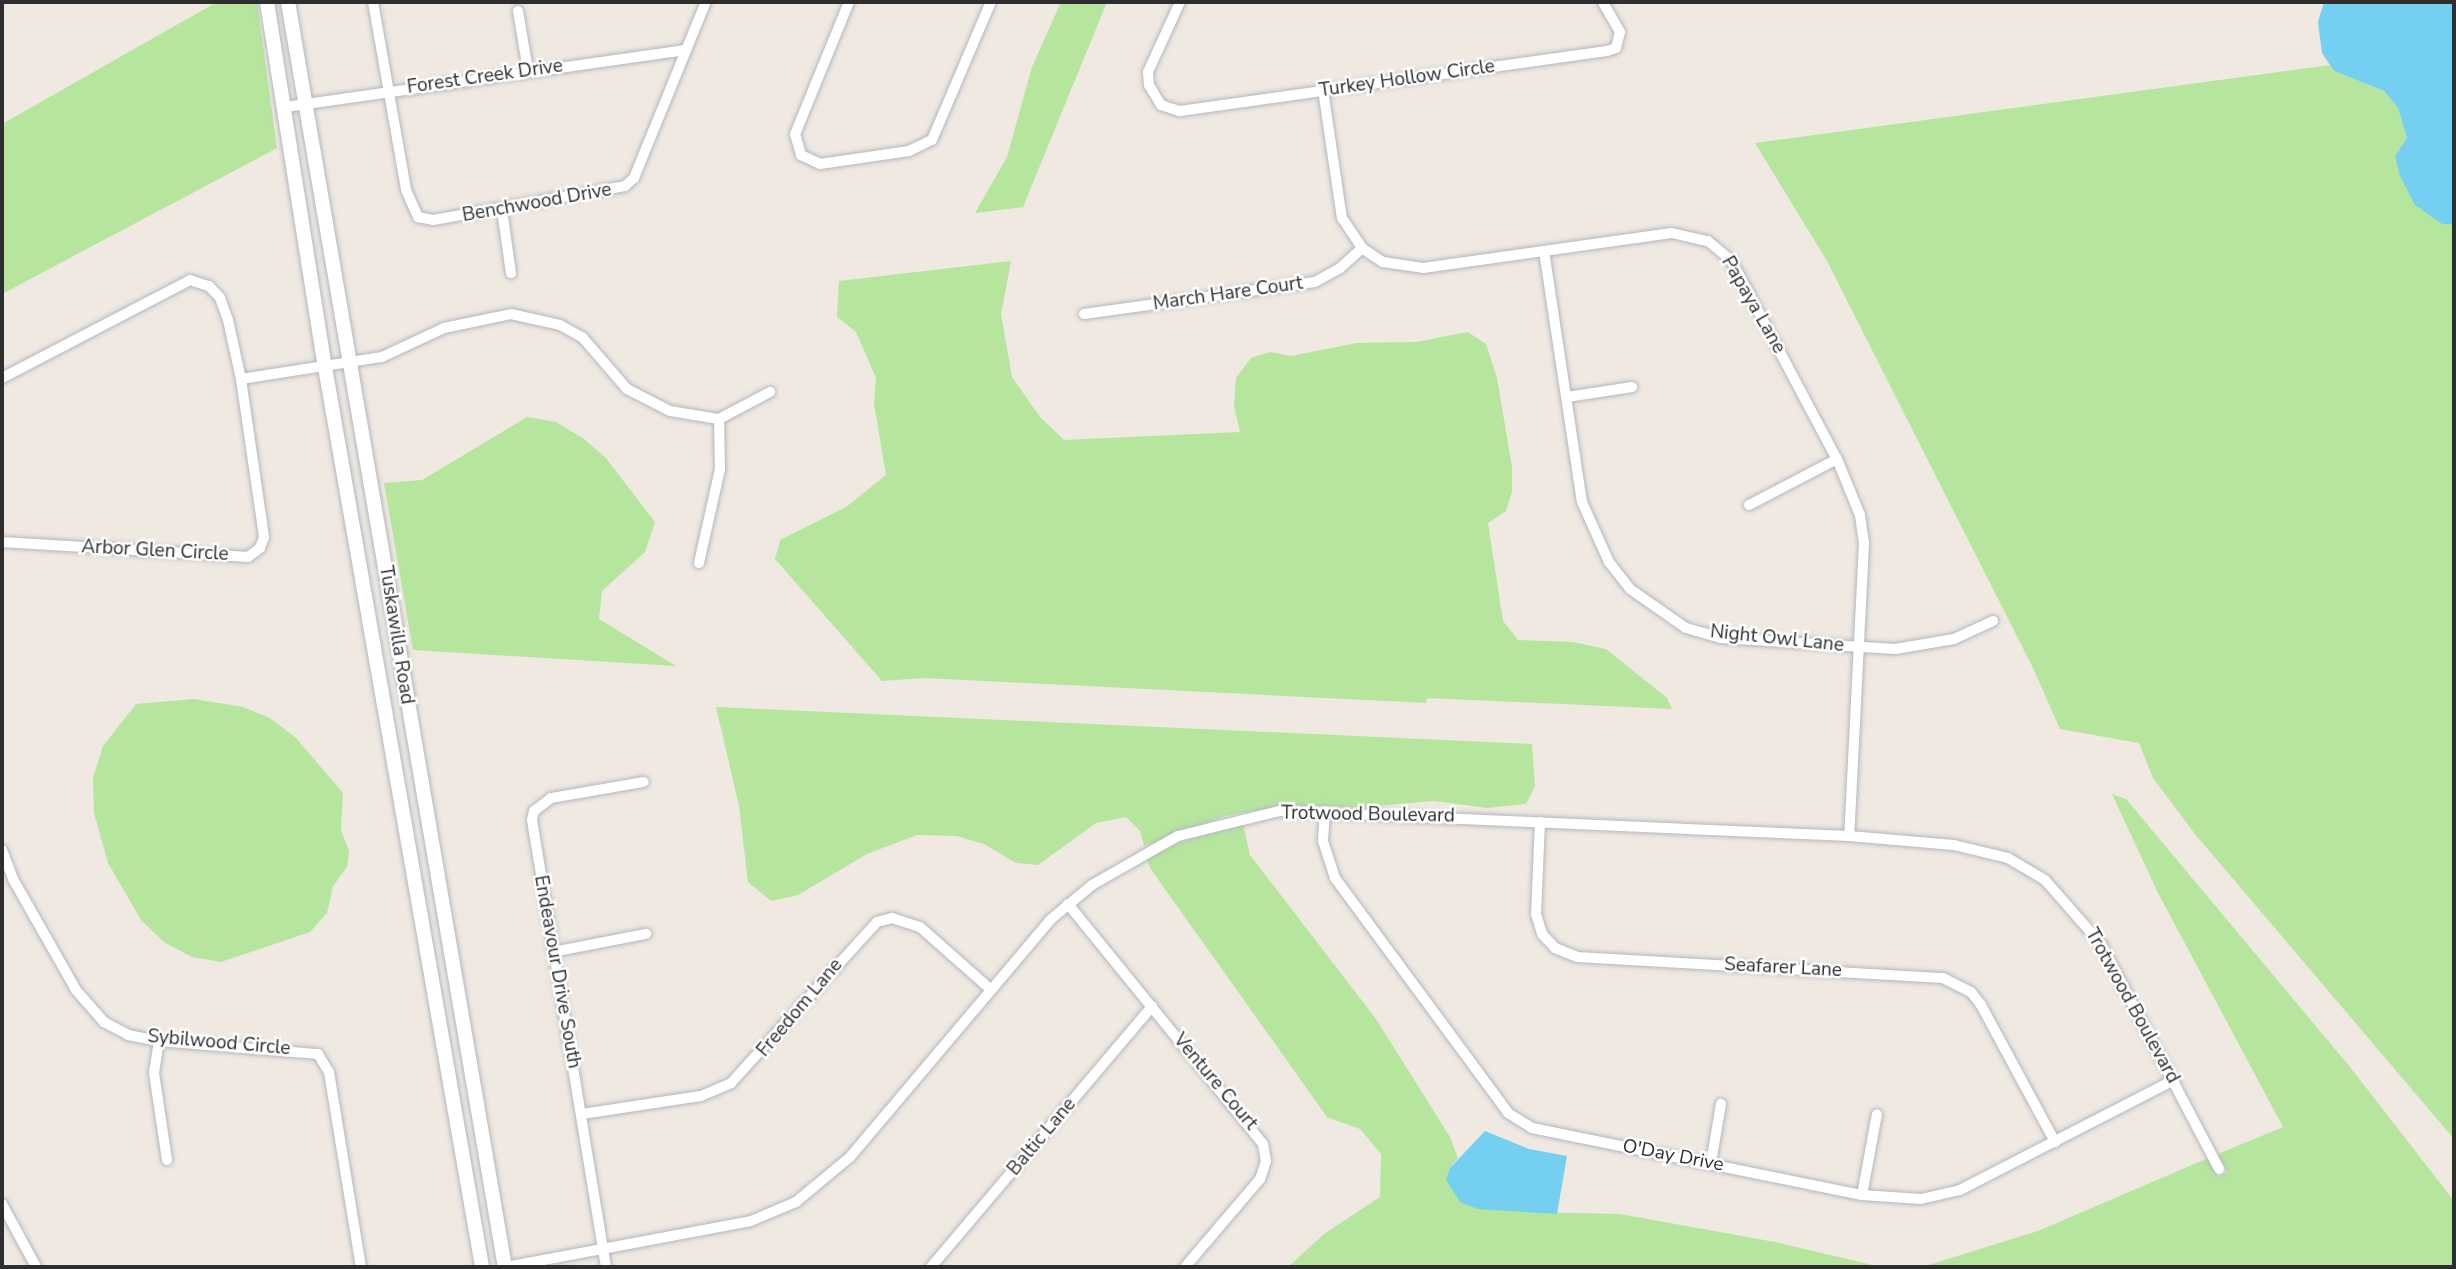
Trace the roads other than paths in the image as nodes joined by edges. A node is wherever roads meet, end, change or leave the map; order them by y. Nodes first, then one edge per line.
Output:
1 (267, 2) edge
2 (288, 2) edge
3 (373, 2) edge
4 (706, 2) edge
5 (849, 2) edge
6 (991, 2) edge
7 (1180, 2) edge
8 (1603, 2) edge
9 (518, 11) dead end
10 (686, 50) junction
11 (528, 70) junction
12 (1323, 90) junction
13 (389, 91) junction
14 (304, 104) junction
15 (285, 107) junction
16 (502, 209) junction
17 (1362, 248) junction
18 (1544, 251) junction
19 (511, 273) dead end
20 (1084, 314) dead end
21 (349, 363) junction
22 (325, 367) junction
23 (2, 378) edge
24 (241, 379) junction
25 (1632, 387) dead end
26 (770, 392) dead end
27 (1567, 397) junction
28 (719, 419) junction
29 (1837, 459) junction
30 (1749, 505) dead end
31 (2, 542) edge
32 (699, 563) dead end
33 (1993, 621) dead end
34 (1859, 647) junction
35 (644, 782) dead end
36 (1325, 811) junction
37 (1540, 822) junction
38 (1850, 836) junction
39 (2, 850) edge
40 (1068, 904) junction
41 (646, 934) dead end
42 (553, 951) junction
43 (990, 989) junction
44 (1152, 1006) junction
45 (159, 1041) junction
46 (2174, 1080) junction
47 (1721, 1104) dead end
48 (582, 1114) junction
49 (1877, 1114) dead end
50 (2055, 1142) junction
51 (167, 1160) dead end
52 (1711, 1163) junction
53 (2219, 1169) dead end
54 (1862, 1195) junction
55 (2, 1204) edge
56 (603, 1248) junction
57 (36, 1267) edge
58 (362, 1267) edge
59 (482, 1267) edge
60 (506, 1267) edge
61 (606, 1267) edge
62 (931, 1267) edge
63 (1185, 1267) edge

1 - 15 main road, Tuskawilla Road
2 - 14 main road, Tuskawilla Road
3 - 13 street
4 - 10 street, Benchwood Drive
5 - 6 street
7 - 12 street, Turkey Hollow Circle
8 - 12 street, Turkey Hollow Circle
9 - 11 street
10 - 11 street, Forest Creek Drive
10 - 16 street, Benchwood Drive
11 - 13 street, Forest Creek Drive
12 - 17 street, Papaya Lane
13 - 14 street, Forest Creek Drive
13 - 16 street, Benchwood Drive
14 - 15 street, Forest Creek Drive
14 - 21 main road, Tuskawilla Road
15 - 22 main road, Tuskawilla Road
16 - 19 street
17 - 18 street, Papaya Lane
17 - 20 street, March Hare Court
18 - 27 street, Night Owl Lane
18 - 29 street, Papaya Lane
21 - 22 street
21 - 28 street
21 - 60 main road, Tuskawilla Road
22 - 24 street
22 - 59 main road, Tuskawilla Road
23 - 24 street, Arbor Glen Circle
24 - 31 street, Arbor Glen Circle
25 - 27 street
26 - 28 street
27 - 34 street, Night Owl Lane
28 - 32 street
29 - 30 street
29 - 34 street, Papaya Lane
33 - 34 street, Night Owl Lane
34 - 38 street, Papaya Lane
35 - 42 street, Endeavour Drive South
36 - 37 street, Trotwood Boulevard
36 - 40 street, Trotwood Boulevard
36 - 52 street, O'Day Drive
37 - 38 street, Trotwood Boulevard
37 - 50 street, Seafarer Lane
38 - 46 street, Trotwood Boulevard
39 - 45 street, Sybilwood Circle
40 - 43 street, Trotwood Boulevard
40 - 44 street, Venture Court
41 - 42 street
42 - 48 street, Endeavour Drive South
43 - 48 street, Freedom Lane
43 - 56 street, Trotwood Boulevard
44 - 62 street, Baltic Lane
44 - 63 street, Venture Court
45 - 51 street
45 - 58 street, Sybilwood Circle
46 - 50 street, O'Day Drive
46 - 53 street, Trotwood Boulevard
47 - 52 street
48 - 56 street, Endeavour Drive South
49 - 54 street
50 - 54 street, O'Day Drive
52 - 54 street, O'Day Drive
55 - 57 street
56 - 60 street, Trotwood Boulevard
56 - 61 street, Endeavour Drive South

